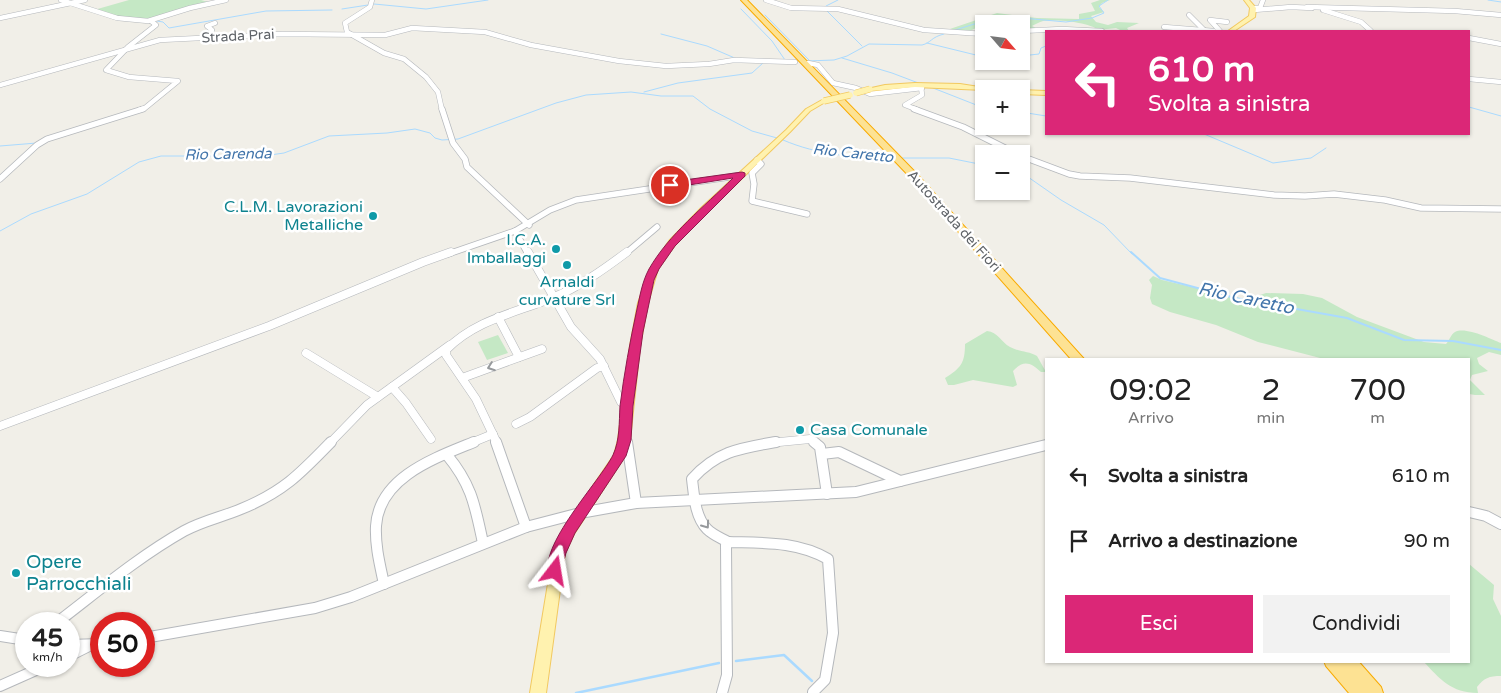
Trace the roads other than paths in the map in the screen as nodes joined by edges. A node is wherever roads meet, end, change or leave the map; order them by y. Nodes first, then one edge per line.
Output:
1 (62, 0) edge
2 (85, 0) edge
3 (226, 0) edge
4 (372, 0) edge
5 (739, 0) edge
6 (744, 0) edge
7 (766, 0) edge
8 (1246, 0) edge
9 (1262, 0) edge
10 (68, 4) junction
11 (1307, 7) junction
12 (1253, 9) junction
13 (1189, 15) dead end
14 (1501, 15) edge
15 (0, 18) edge
16 (151, 21) junction
17 (1227, 22) dead end
18 (215, 23) dead end
19 (1164, 27) dead end
20 (212, 30) dead end
21 (1082, 30) edge
22 (1204, 30) edge
23 (1219, 30) edge
24 (1232, 30) edge
25 (1370, 30) edge
26 (1030, 31) edge
27 (975, 33) edge
28 (349, 34) junction
29 (1470, 38) edge
30 (1501, 44) edge
31 (128, 49) junction
32 (795, 62) dead end
33 (808, 63) dead end
34 (1470, 79) edge
35 (1501, 82) edge
36 (0, 85) edge
37 (922, 87) junction
38 (975, 89) edge
39 (1030, 92) edge
40 (1045, 93) edge
41 (1000, 145) edge
42 (1030, 159) edge
43 (757, 160) junction
44 (742, 174) junction
45 (0, 179) edge
46 (1501, 208) edge
47 (807, 214) dead end
48 (529, 225) junction
49 (657, 227) dead end
50 (515, 231) junction
51 (554, 297) junction
52 (498, 317) junction
53 (450, 345) junction
54 (542, 349) dead end
55 (306, 353) dead end
56 (519, 357) junction
57 (1067, 358) edge
58 (1077, 358) edge
59 (604, 366) junction
60 (462, 378) junction
61 (392, 387) junction
62 (378, 397) junction
63 (627, 406) junction
64 (516, 424) dead end
65 (0, 426) edge
66 (493, 434) junction
67 (431, 439) dead end
68 (624, 440) junction
69 (1045, 445) edge
70 (822, 454) junction
71 (447, 455) junction
72 (900, 481) junction
73 (827, 494) junction
74 (695, 500) junction
75 (636, 503) junction
76 (1470, 512) edge
77 (580, 513) junction
78 (1501, 524) edge
79 (526, 527) junction
80 (728, 542) junction
81 (483, 543) junction
82 (384, 584) junction
83 (71, 612) edge
84 (0, 636) edge
85 (155, 636) edge
86 (15, 638) edge
87 (1334, 663) edge
88 (1349, 663) edge
89 (20, 677) edge
90 (0, 686) edge
91 (813, 692) dead end
92 (538, 693) edge
93 (722, 693) edge
94 (1360, 693) edge
95 (1375, 693) edge

1 - 10 street
2 - 10 street
3 - 16 street
4 - 28 street
5 - 57 highway, Autostrada dei Fiori
6 - 58 highway, Autostrada dei Fiori
7 - 27 street
8 - 12 main road
9 - 12 street
10 - 15 street
10 - 16 street
11 - 12 street
11 - 14 street
11 - 25 street
12 - 24 main road
13 - 22 street
16 - 31 street
17 - 23 street
18 - 20 street
19 - 22 street
21 - 26 street
28 - 31 street, Strada Prai
28 - 32 street, Strada Prai
28 - 48 street
29 - 30 street
31 - 36 street, Strada Prai
31 - 45 street
33 - 37 street
34 - 35 street
37 - 38 main road
37 - 41 street
37 - 43 main road, bridge
39 - 40 main road
42 - 46 street
43 - 44 main road
43 - 47 street
44 - 48 street
44 - 63 main road
48 - 50 street
49 - 51 street
50 - 51 street
50 - 65 street
51 - 52 street
51 - 59 street
52 - 53 street
52 - 56 street
53 - 60 street
53 - 61 street
54 - 56 street
55 - 62 street
56 -> 60 street
59 - 63 street
59 - 64 street
60 - 66 street
61 - 62 street
61 - 67 street
62 - 83 street
63 - 68 main road
66 - 71 street
66 - 79 street
68 - 75 street
68 - 77 main road
69 - 72 street
70 - 72 street
70 - 73 street
70 - 74 street
71 - 81 street
71 - 82 street
72 - 73 street
73 - 74 street
74 - 75 street
74 -> 80 street
75 - 77 street
76 - 78 street
77 - 79 street
77 - 92 main road
79 - 81 street
80 - 91 street
80 - 93 street
81 - 82 street
82 - 85 street
84 - 86 street
87 - 94 highway
88 - 95 highway
89 - 90 street

